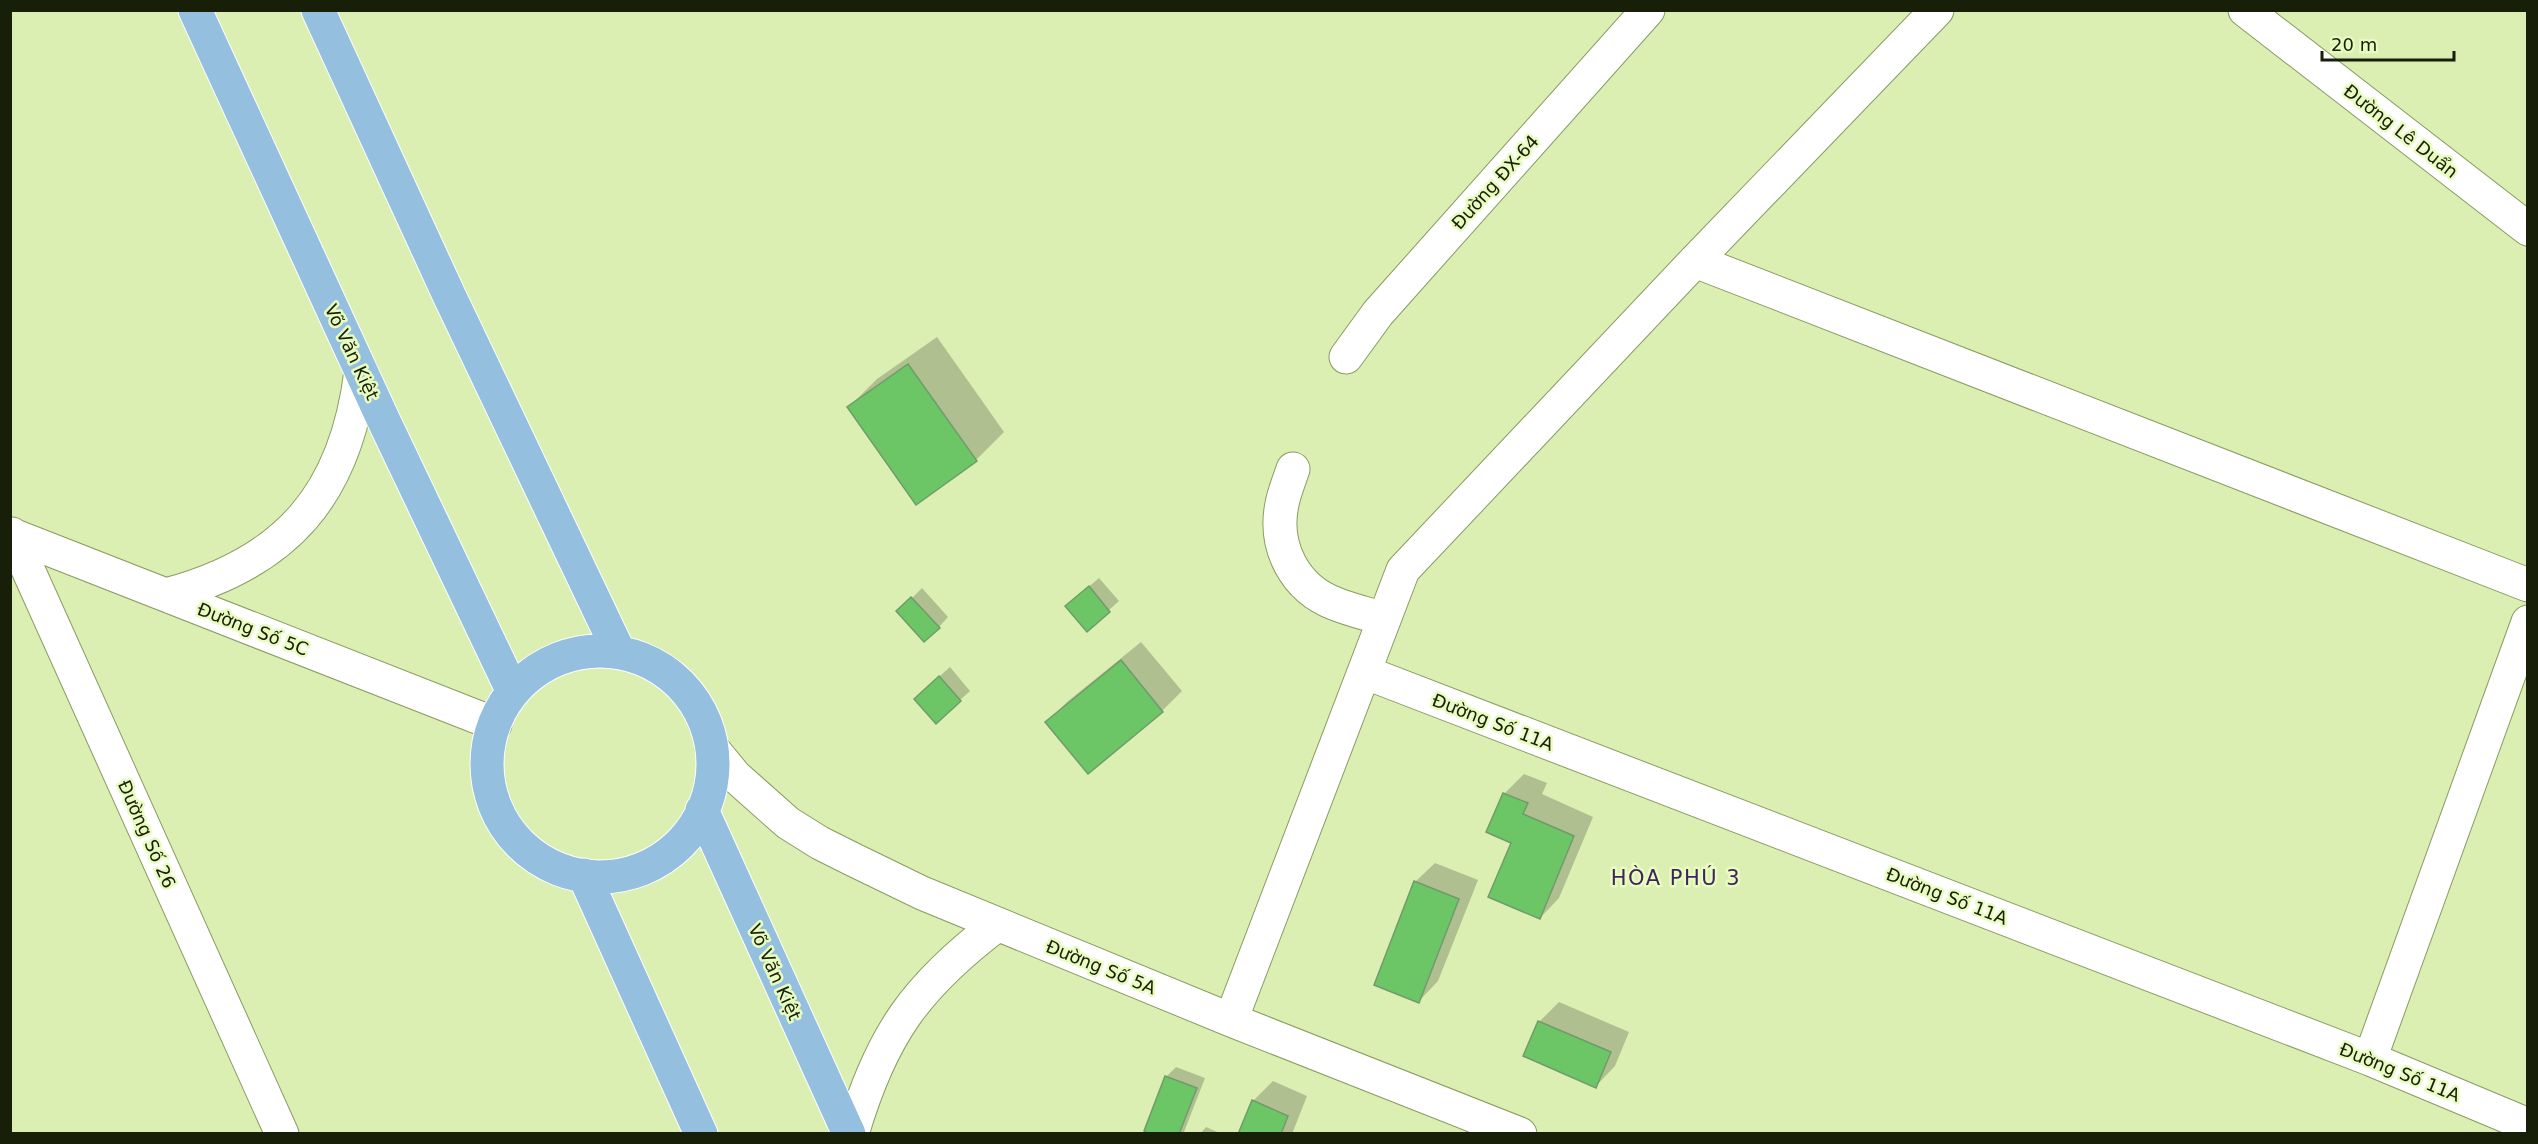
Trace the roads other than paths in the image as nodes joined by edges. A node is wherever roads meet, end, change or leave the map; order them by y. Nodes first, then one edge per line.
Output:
1 (195, 10) edge
2 (318, 10) edge
3 (1648, 10) edge
4 (1937, 10) edge
5 (2245, 10) edge
6 (2528, 229) edge
7 (1695, 261) junction
8 (1346, 357) dead end
9 (361, 371) junction
10 (1293, 469) dead end
11 (11, 534) edge
12 (2528, 585) edge
13 (166, 595) junction
14 (1384, 619) junction
15 (2528, 622) edge
16 (619, 652) junction
17 (1364, 672) junction
18 (513, 692) junction
19 (495, 724) junction
20 (712, 748) junction
21 (702, 810) junction
22 (584, 875) junction
23 (998, 924) junction
24 (1231, 1020) junction
25 (2370, 1059) junction
26 (2528, 1125) edge
27 (282, 1134) edge
28 (701, 1134) edge
29 (850, 1134) edge
30 (1520, 1134) edge

1 - 9 main road, Võ Văn Kiệt
2 - 16 main road
3 - 8 street, Đường ĐX-64
4 - 7 street
5 - 6 street, Đường Lê Duẩn
7 - 12 street
7 - 14 street
9 - 13 street
9 - 18 main road, Võ Văn Kiệt
10 - 14 street
11 - 13 street, Đường Số 5C
11 - 27 street, Đường Số 26
13 - 19 street, Đường Số 5C
14 - 17 street
15 - 25 street
16 - 18 main road
16 - 20 main road
17 - 24 street
17 - 25 street, Đường Số 11A
18 - 19 main road
19 - 22 main road
20 - 21 main road
20 - 23 street, Đường Số 5A
21 - 22 main road
21 - 29 main road, Võ Văn Kiệt
22 - 28 main road
23 - 24 street, Đường Số 5A
23 - 29 street
24 - 30 street, Đường Số 5A
25 - 26 street, Đường Số 11A

